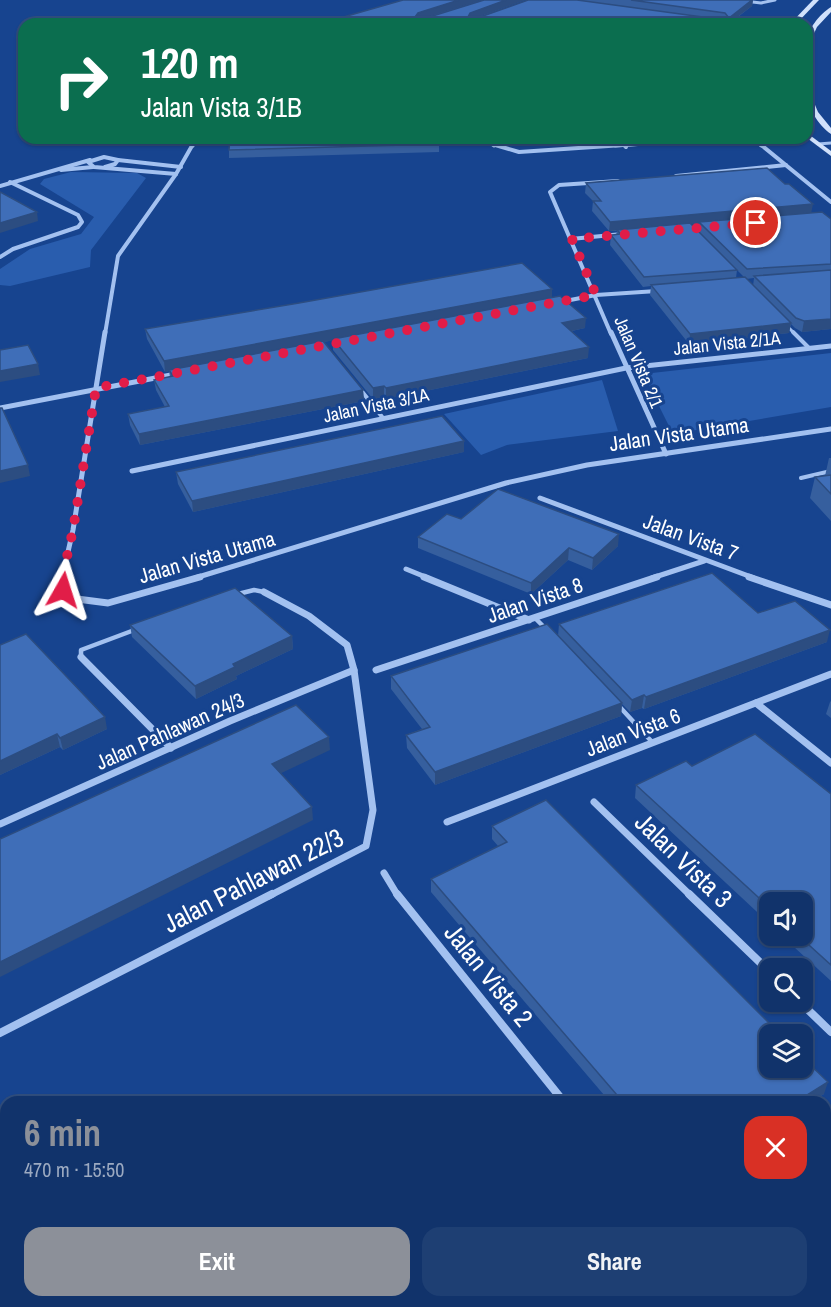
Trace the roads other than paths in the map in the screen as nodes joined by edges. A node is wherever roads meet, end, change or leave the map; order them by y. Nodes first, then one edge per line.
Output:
1 (736, 0) edge
2 (775, 0) edge
3 (816, 0) edge
4 (831, 9) edge
5 (799, 18) edge
6 (813, 30) edge
7 (813, 107) edge
8 (831, 132) edge
9 (813, 140) edge
10 (831, 143) edge
11 (195, 144) edge
12 (492, 144) edge
13 (623, 144) edge
14 (661, 144) edge
15 (760, 144) edge
16 (818, 144) junction
17 (626, 147) junction
18 (831, 154) edge
19 (90, 160) junction
20 (118, 160) junction
21 (786, 165) junction
22 (94, 167) junction
23 (105, 167) junction
24 (181, 167) junction
25 (51, 171) junction
26 (176, 174) junction
27 (670, 176) edge
28 (625, 180) edge
29 (10, 182) junction
30 (0, 186) edge
31 (831, 202) edge
32 (630, 234) edge
33 (572, 239) junction
34 (0, 257) edge
35 (668, 291) edge
36 (596, 295) junction
37 (553, 303) edge
38 (777, 316) edge
39 (831, 346) edge
40 (809, 348) junction
41 (626, 368) junction
42 (186, 372) edge
43 (354, 382) edge
44 (96, 388) junction
45 (0, 408) edge
46 (383, 418) junction
47 (831, 429) edge
48 (666, 454) junction
49 (132, 471) dead end
50 (831, 471) edge
51 (801, 478) dead end
52 (540, 498) dead end
53 (704, 561) junction
54 (406, 569) dead end
55 (264, 592) joint
56 (228, 598) edge
57 (831, 605) edge
58 (532, 619) junction
59 (143, 627) edge
60 (550, 634) edge
61 (81, 657) joint
62 (354, 669) junction
63 (376, 670) dead end
64 (831, 674) edge
65 (614, 701) edge
66 (756, 703) junction
67 (653, 742) junction
68 (171, 748) junction
69 (831, 763) edge
70 (594, 802) dead end
71 (447, 822) dead end
72 (0, 824) edge
73 (384, 873) dead end
74 (759, 961) edge
75 (810, 1012) edge
76 (831, 1032) edge
77 (0, 1033) edge
78 (559, 1096) edge

1 - 2 street
3 - 5 main road
4 - 6 main road
7 - 8 main road
9 - 16 main road
10 - 16 street
11 - 24 street, Jalan Vista Utama
12 - 17 street
13 - 17 street
14 - 17 street
15 - 21 street
16 - 18 main road
19 - 20 street
19 - 22 street
19 - 25 street
20 - 23 street
20 - 24 street
21 - 27 street
21 - 31 street
22 - 23 street
22 - 25 street
23 - 26 street
24 - 26 street, Jalan Vista Utama
25 - 29 street
26 - 44 street, Jalan Vista Utama
28 - 33 street, Jalan Vista 2/1
29 - 30 street
29 - 34 street
32 - 33 street
33 - 36 street, Jalan Vista 2/1
35 - 36 street
36 - 37 street
36 - 41 street, Jalan Vista 2/1
38 - 40 lane
39 - 40 street, Jalan Vista 2/1A
40 - 41 street, Jalan Vista 2/1A
41 - 46 street, Jalan Vista 3/1A
41 - 48 street, Jalan Vista 2/1
42 - 44 street
43 - 46 lane
44 - 45 street
44 - 48 street, Jalan Vista Utama
46 - 49 street, Jalan Vista 3/1A
47 - 48 street, Jalan Vista Utama
50 - 51 lane
52 - 53 street, Jalan Vista 7
53 - 57 street, Jalan Vista 7
53 - 58 street, Jalan Vista 8
54 - 58 street
55 - 56 lane
55 - 62 street
58 - 60 lane
58 - 63 street, Jalan Vista 8
59 - 61 lane
61 - 68 street
62 - 68 street, Jalan Pahlawan 24/3
62 - 77 street, Jalan Pahlawan 22/3
64 - 66 street, Jalan Vista 6
65 - 67 lane
66 - 67 street, Jalan Vista 6
66 - 69 street
67 - 71 street, Jalan Vista 6
68 - 72 street, Jalan Pahlawan 24/3
70 - 74 street, Jalan Vista 3
73 - 78 street, Jalan Vista 2
75 - 76 street

